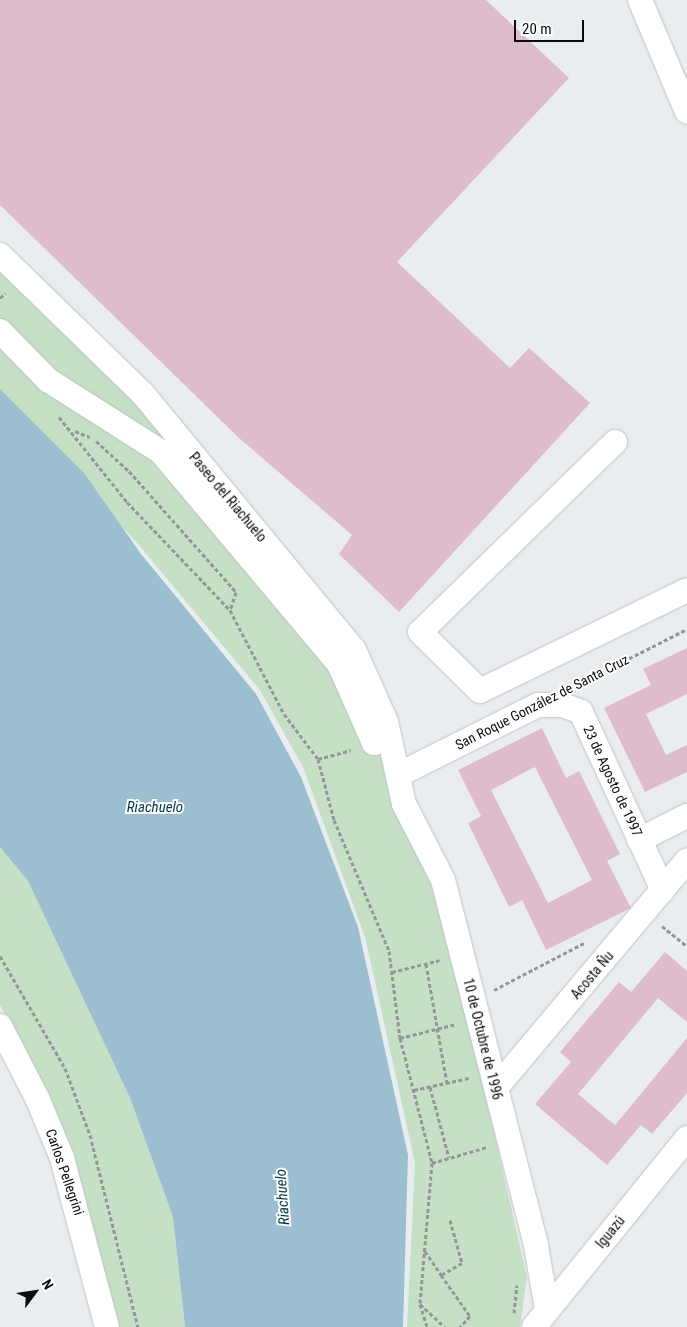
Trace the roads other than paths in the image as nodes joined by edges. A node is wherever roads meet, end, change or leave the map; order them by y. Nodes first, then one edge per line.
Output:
1 (640, 0) edge
2 (687, 112) edge
3 (0, 256) edge
4 (0, 331) edge
5 (615, 442) dead end
6 (687, 590) edge
7 (538, 704) joint
8 (382, 741) junction
9 (398, 775) junction
10 (687, 816) edge
11 (640, 840) junction
12 (687, 860) edge
13 (663, 890) junction
14 (0, 1026) edge
15 (493, 1080) junction
16 (687, 1138) edge
17 (540, 1318) edge
18 (107, 1327) edge

1 - 2 street
3 - 8 street, Paseo del Riachuelo
4 - 8 street
5 - 6 street
7 - 9 street, San Roque González de Santa Cruz
7 - 11 street, 23 de Agosto de 1997
8 - 9 street, Paseo del Riachuelo
9 - 15 street, 10 de Octubre de 1996
10 - 11 street
11 - 13 street, 23 de Agosto de 1997
12 - 13 street, Acosta Ñu
13 - 15 street, Acosta Ñu
14 - 18 street, Carlos Pellegrini
15 - 17 street, 10 de Octubre de 1996
16 - 17 street, Iguazú

